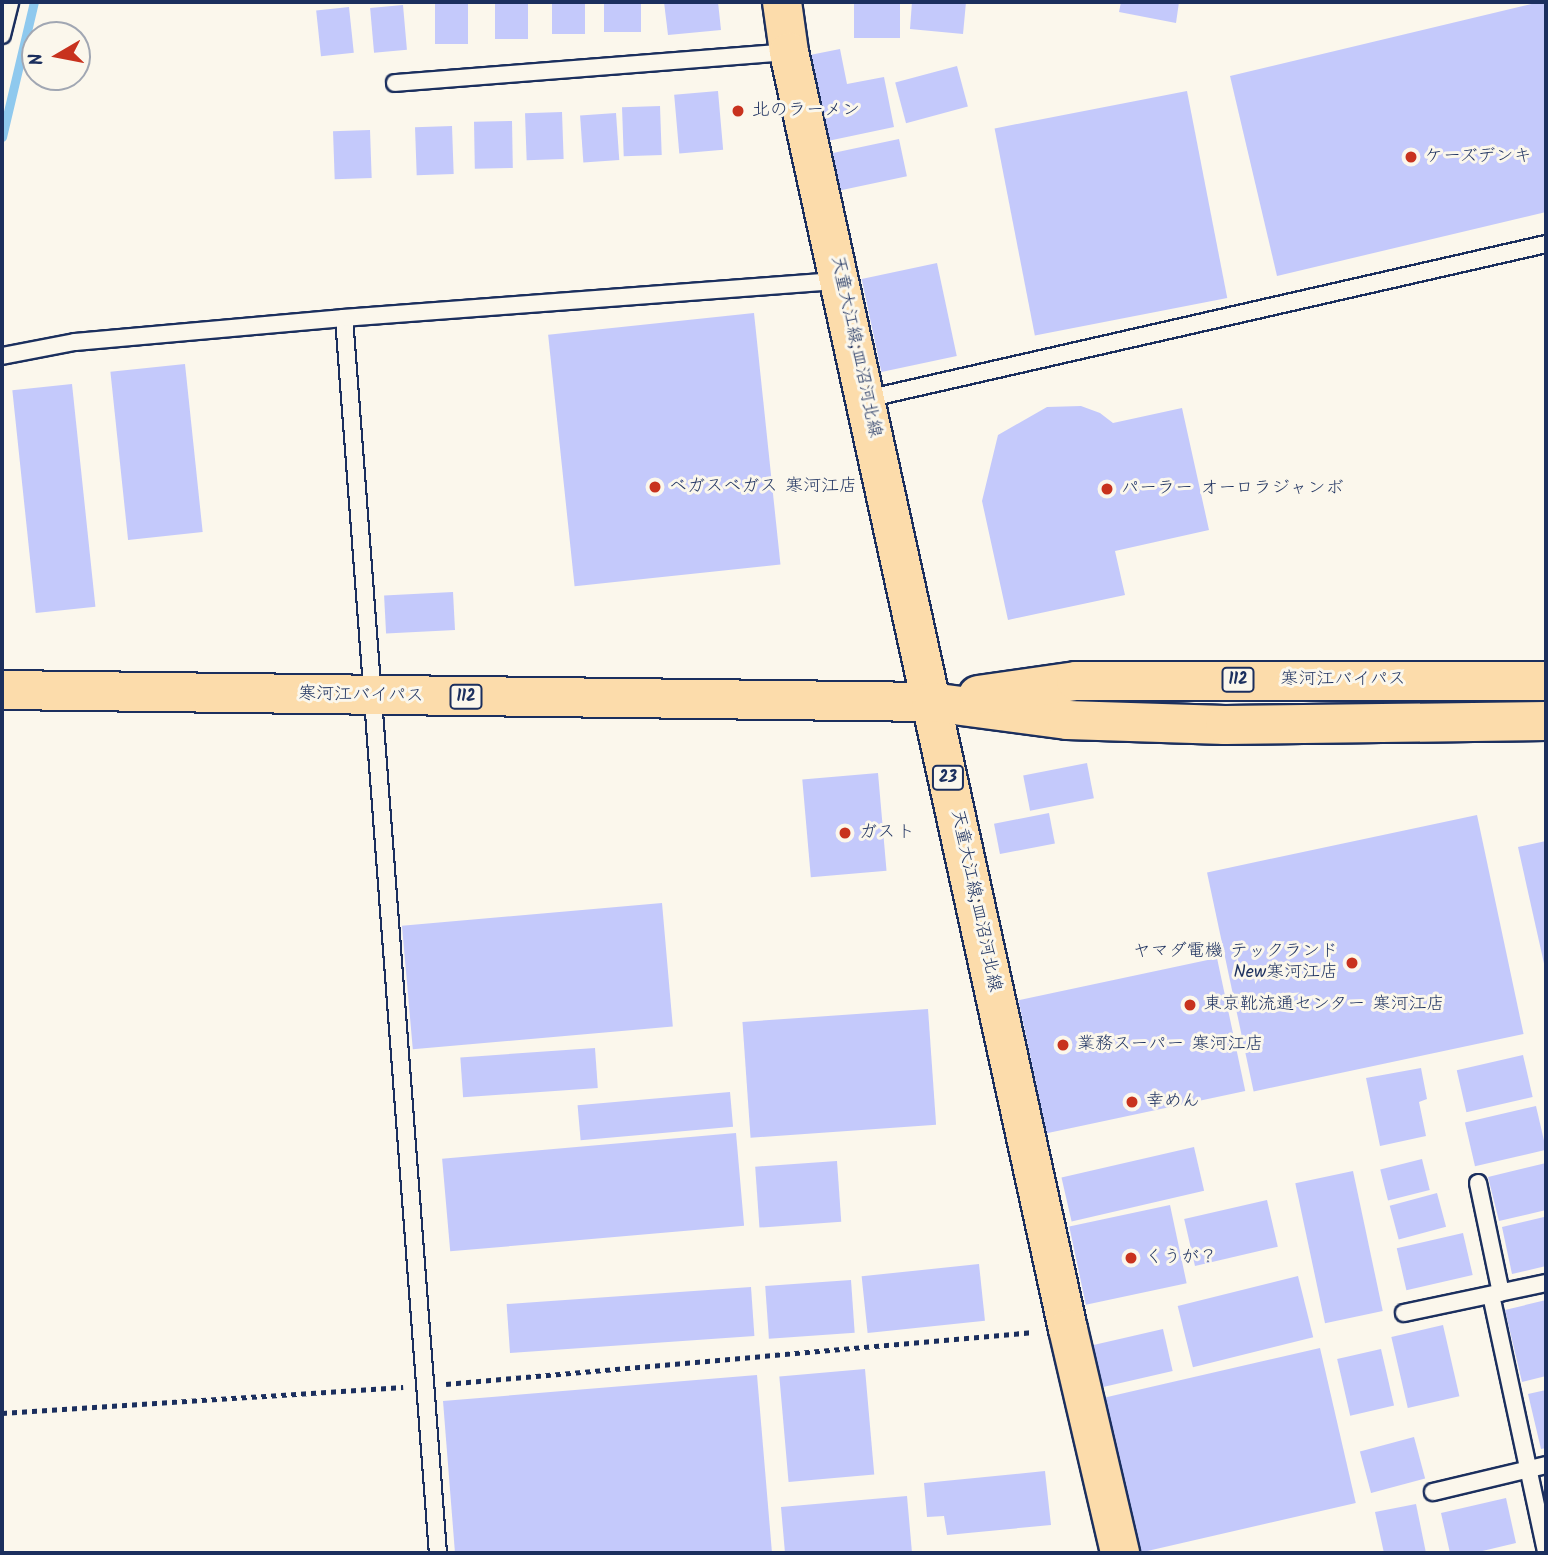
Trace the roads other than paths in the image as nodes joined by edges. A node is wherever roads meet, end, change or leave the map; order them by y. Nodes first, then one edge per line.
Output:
1 (10, 2) edge
2 (782, 2) edge
3 (2, 36) edge
4 (789, 52) junction
5 (395, 83) dead end
6 (1546, 244) edge
7 (841, 281) junction
8 (344, 318) junction
9 (2, 356) edge
10 (866, 398) junction
11 (1546, 681) edge
12 (2, 690) edge
13 (372, 696) junction
14 (931, 702) junction
15 (1546, 721) edge
16 (1478, 1183) dead end
17 (1546, 1283) edge
18 (1496, 1294) junction
19 (1404, 1313) dead end
20 (1546, 1465) edge
21 (1528, 1469) junction
22 (1433, 1492) dead end
23 (1546, 1552) edge
24 (438, 1553) edge
25 (1120, 1553) edge

1 - 3 lane
2 - 4 main road, 天童大江線;皿沼河北線 / 23
4 - 5 lane
4 - 7 main road, 天童大江線;皿沼河北線 / 23
6 - 10 lane
7 - 8 lane
7 - 10 main road, 天童大江線;皿沼河北線 / 23
8 - 9 lane
8 - 13 lane
10 - 14 main road, 天童大江線;皿沼河北線 / 23
11 - 14 main road, 寒河江バイパス / 112
12 - 13 main road, 寒河江バイパス / 112
13 - 14 main road, 寒河江バイパス / 112
13 - 24 lane
14 - 15 main road, 寒河江バイパス / 112
14 - 25 main road, 天童大江線;皿沼河北線 / 23
16 - 18 lane
17 - 18 lane
18 - 19 lane
18 - 21 lane
20 - 21 lane
21 - 22 lane
21 - 23 lane

